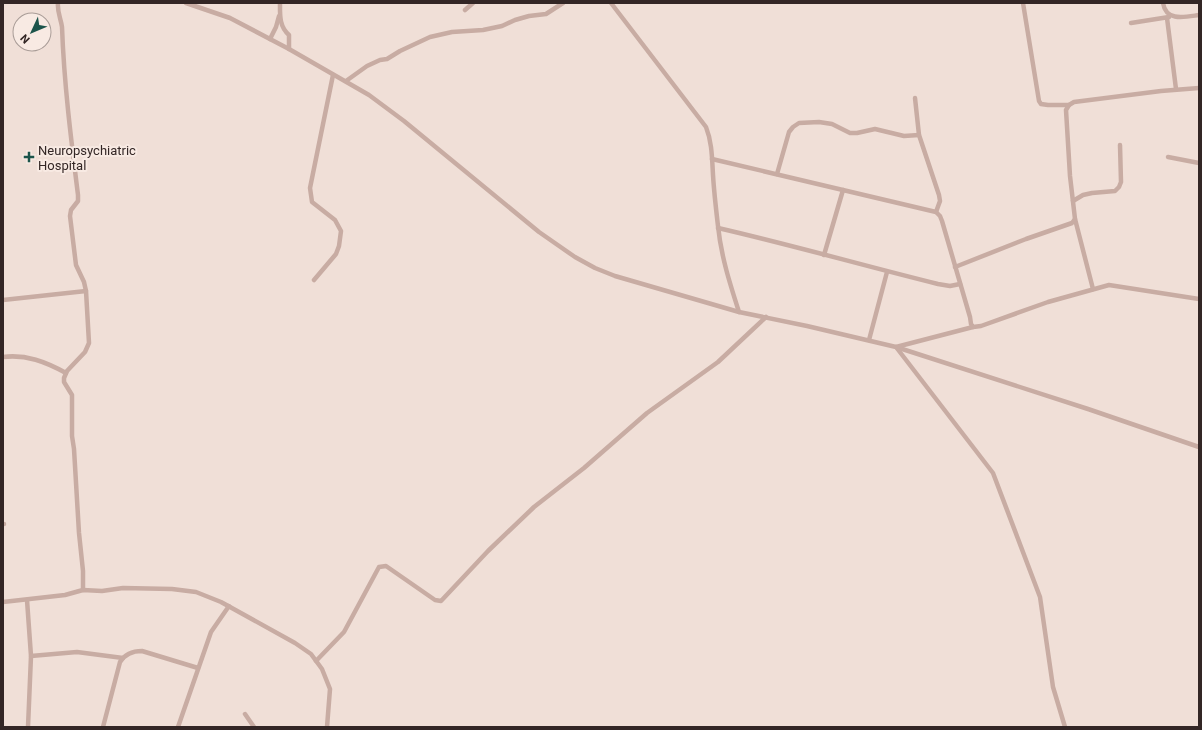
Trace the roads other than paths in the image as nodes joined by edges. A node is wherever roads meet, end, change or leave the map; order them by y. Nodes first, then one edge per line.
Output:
1 (58, 3) edge
2 (186, 3) edge
3 (280, 3) edge
4 (473, 3) edge
5 (563, 3) edge
6 (611, 3) edge
7 (1023, 3) edge
8 (1163, 3) edge
9 (465, 10) dead end
10 (280, 14) junction
11 (1199, 15) edge
12 (1173, 17) junction
13 (1167, 18) junction
14 (1131, 23) dead end
15 (270, 38) junction
16 (289, 49) junction
17 (333, 74) junction
18 (346, 81) junction
19 (1199, 88) edge
20 (1176, 90) junction
21 (915, 98) dead end
22 (1069, 105) junction
23 (919, 135) junction
24 (1120, 146) dead end
25 (1168, 157) dead end
26 (712, 159) junction
27 (1199, 163) edge
28 (777, 174) junction
29 (843, 190) junction
30 (1073, 201) junction
31 (936, 212) junction
32 (1075, 218) junction
33 (718, 228) junction
34 (824, 255) junction
35 (955, 267) junction
36 (887, 272) junction
37 (314, 280) dead end
38 (960, 284) junction
39 (1093, 289) junction
40 (86, 291) junction
41 (1199, 299) edge
42 (3, 300) edge
43 (739, 312) junction
44 (766, 318) junction
45 (973, 327) junction
46 (869, 340) junction
47 (896, 347) junction
48 (3, 357) edge
49 (66, 373) junction
50 (1199, 447) edge
51 (83, 590) junction
52 (27, 600) junction
53 (3, 602) edge
54 (229, 606) junction
55 (31, 656) junction
56 (123, 658) junction
57 (316, 661) junction
58 (198, 668) junction
59 (245, 714) dead end
60 (28, 727) edge
61 (103, 727) edge
62 (178, 727) edge
63 (254, 727) edge
64 (327, 727) edge
65 (1065, 727) edge

1 - 40 street
2 - 15 street
3 - 10 street
4 - 9 street
5 - 18 street
6 - 26 street
7 - 22 street
8 - 12 street
10 - 15 street
10 - 16 street
11 - 12 street
12 - 13 street
13 - 14 street
13 - 20 street
15 - 16 street
16 - 17 street
17 - 18 street
17 - 37 street
18 - 43 street
19 - 20 street
20 - 22 street
21 - 23 street
22 - 30 street
23 - 28 street
23 - 31 street
24 - 30 street
25 - 27 street
26 - 28 street
26 - 33 street
28 - 29 street
29 - 31 street
29 - 34 street
30 - 32 street
31 - 35 street
32 - 35 street
32 - 39 street
33 - 34 street
33 - 43 street
34 - 36 street
35 - 38 street
36 - 38 street
36 - 46 street
38 - 45 street
39 - 41 street
39 - 45 street
40 - 42 street
40 - 49 street
43 - 44 street
44 - 46 street
44 - 57 street
45 - 47 street
46 - 47 street
47 - 50 street
47 - 65 street
48 - 49 street
49 - 51 street
51 - 52 street
51 - 54 street
52 - 53 street
52 - 55 street
54 - 57 street
54 - 58 street
55 - 56 street
55 - 60 street
56 - 58 street
56 - 61 street
57 - 64 street
58 - 62 street
59 - 63 street

